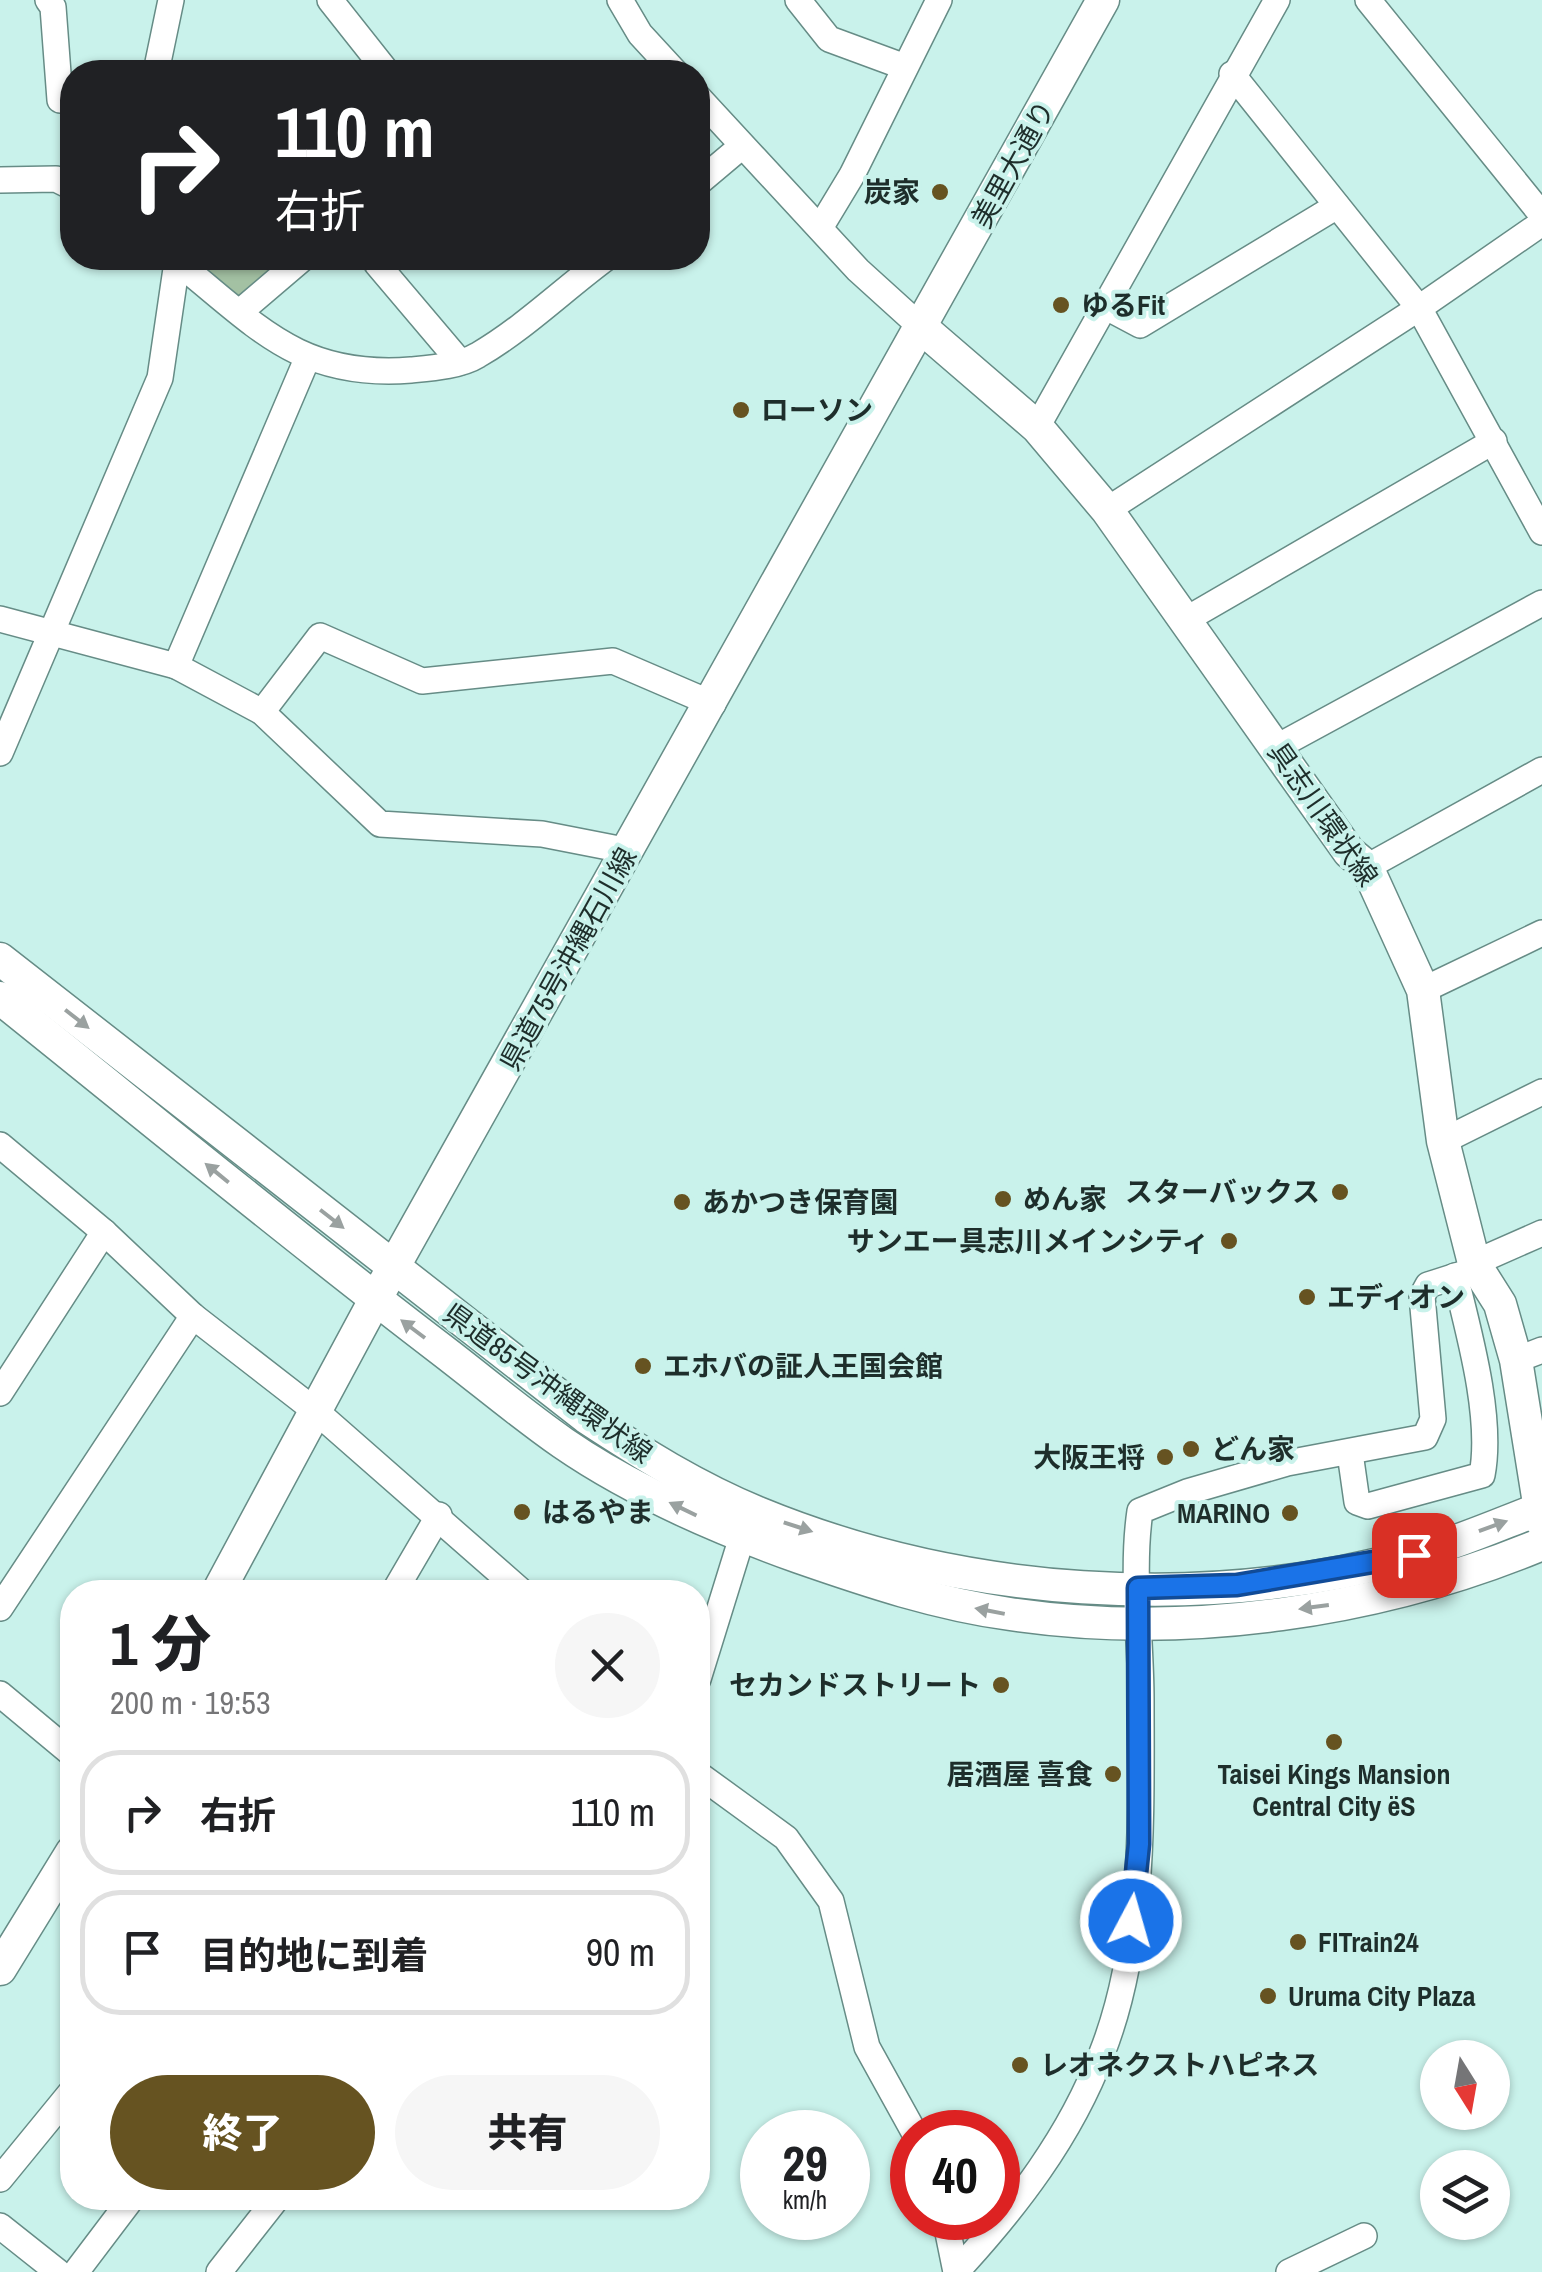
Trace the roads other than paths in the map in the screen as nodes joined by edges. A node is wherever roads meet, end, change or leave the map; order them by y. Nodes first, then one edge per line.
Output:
1 (48, 0) edge
2 (171, 0) edge
3 (330, 0) edge
4 (620, 0) edge
5 (798, 0) edge
6 (939, 0) edge
7 (1103, 0) edge
8 (1277, 0) edge
9 (1368, 0) edge
10 (158, 60) edge
11 (377, 60) edge
12 (664, 60) edge
13 (905, 67) junction
14 (1232, 74) junction
15 (60, 100) edge
16 (710, 110) edge
17 (742, 146) junction
18 (710, 173) edge
19 (0, 180) edge
20 (60, 181) edge
21 (1337, 206) junction
22 (1542, 219) edge
23 (820, 228) junction
24 (173, 270) edge
25 (187, 270) edge
26 (289, 270) edge
27 (385, 270) edge
28 (590, 270) edge
29 (1108, 308) junction
30 (1419, 308) junction
31 (241, 311) junction
32 (922, 328) junction
33 (307, 359) junction
34 (460, 362) junction
35 (1037, 427) junction
36 (1494, 441) junction
37 (1107, 510) junction
38 (1542, 532) edge
39 (1542, 603) edge
40 (0, 619) edge
41 (1187, 619) junction
42 (55, 630) junction
43 (176, 666) junction
44 (713, 704) junction
45 (262, 712) junction
46 (1276, 748) junction
47 (0, 753) edge
48 (1542, 770) edge
49 (629, 850) junction
50 (1368, 867) junction
51 (1542, 933) edge
52 (0, 958) edge
53 (1423, 990) junction
54 (0, 998) edge
55 (1542, 1092) edge
56 (1443, 1141) junction
57 (0, 1145) edge
58 (104, 1232) junction
59 (1542, 1233) edge
60 (394, 1268) junction
61 (1469, 1269) junction
62 (375, 1300) junction
63 (193, 1316) junction
64 (1529, 1355) edge
65 (0, 1392) edge
66 (318, 1413) junction
67 (1350, 1452) junction
68 (1541, 1513) edge
69 (439, 1515) junction
70 (742, 1537) junction
71 (1542, 1544) edge
72 (225, 1580) edge
73 (401, 1580) edge
74 (509, 1580) edge
75 (1138, 1588) junction
76 (0, 1608) edge
77 (1138, 1622) junction
78 (710, 1640) edge
79 (0, 1694) edge
80 (60, 1744) edge
81 (710, 1783) edge
82 (60, 1872) edge
83 (0, 1969) edge
84 (60, 2106) edge
85 (902, 2110) edge
86 (0, 2179) edge
87 (123, 2210) edge
88 (267, 2210) edge
89 (0, 2226) edge
90 (1364, 2236) dead end
91 (949, 2240) edge
92 (58, 2272) edge
93 (76, 2272) edge
94 (218, 2272) edge
95 (956, 2272) edge
96 (1289, 2272) edge

1 - 15 street
2 - 10 street
3 - 11 street
4 - 12 street
5 - 13 street
6 - 13 street
7 - 32 main road, 美里大通り
8 - 14 street
9 - 22 street
13 - 23 street
14 - 21 street
14 - 29 street
16 - 17 street
17 - 18 street
17 - 23 street
19 - 20 street
21 - 29 street
21 - 30 street
22 - 30 street
23 - 32 street
24 - 42 street
25 - 31 street
26 - 31 street
27 - 34 street
28 - 34 street
29 - 35 street
30 - 36 street
30 - 37 street
31 - 33 street
32 - 35 main road, 具志川環状線
32 - 44 main road, 県道75号沖縄石川線
33 - 34 street
33 - 43 street
35 - 37 main road, 具志川環状線
36 - 38 street
36 - 41 street
37 - 41 main road, 具志川環状線
39 - 46 street
40 - 42 street
41 - 46 main road, 具志川環状線
42 - 43 street
42 - 47 street
43 - 45 street
44 - 45 street
44 - 49 main road, 県道75号沖縄石川線
45 - 49 street
46 - 50 main road, 具志川環状線
48 - 50 street
49 - 60 main road, 県道75号沖縄石川線
50 - 53 main road, 具志川環状線
51 - 53 street
52 -> 60 main road, 県道85号沖縄環状線
53 - 56 main road, 具志川環状線
62 -> 54 main road, 県道85号沖縄環状線
55 - 56 street
56 - 61 main road, 具志川環状線
57 - 58 street
58 - 63 street
58 - 65 street
59 - 61 street
60 - 62 main road, 県道75号沖縄石川線
60 -> 75 main road, 県道85号沖縄環状線
61 - 64 main road, 具志川環状線
61 - 67 street
61 - 67 street
62 - 66 main road, 県道75号沖縄石川線
70 -> 62 main road, 県道85号沖縄環状線
63 - 66 street
63 - 76 street
64 - 68 main road, 具志川環状線
66 - 69 street
66 - 72 main road, 県道75号沖縄石川線
67 - 75 street
75 -> 68 main road, 県道85号沖縄環状線
69 - 73 street
69 - 74 street
77 -> 70 main road, 県道85号沖縄環状線
70 - 78 street
71 -> 77 main road, 県道85号沖縄環状線
75 - 77 street
77 - 95 street
79 - 80 street
81 - 85 street
82 - 83 main road
84 - 86 street
87 - 93 street
88 - 94 street
89 - 92 street
90 - 96 street
91 - 95 street

